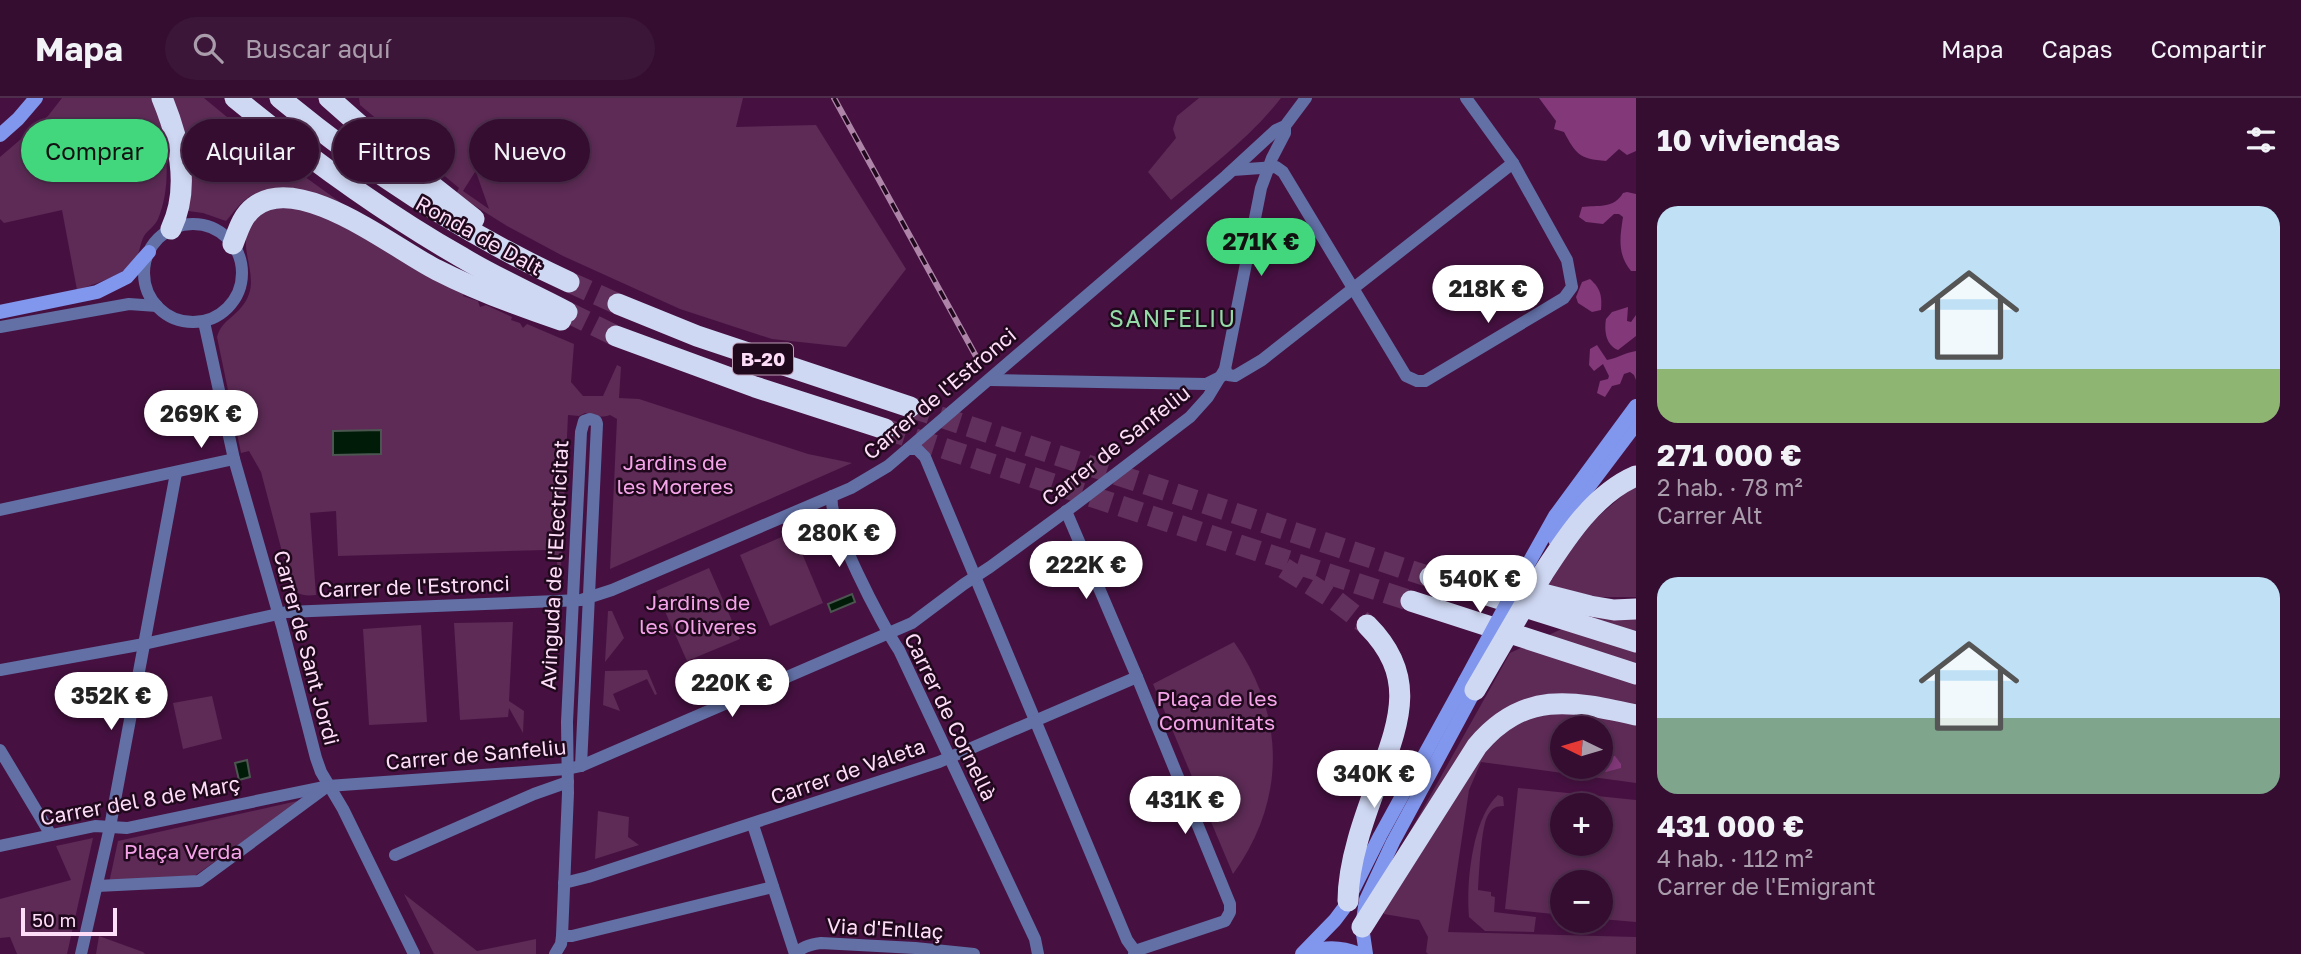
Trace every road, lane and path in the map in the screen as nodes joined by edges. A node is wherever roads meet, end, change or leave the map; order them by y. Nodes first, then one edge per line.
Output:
1 (36, 98) edge
2 (162, 98) edge
3 (235, 98) edge
4 (280, 98) edge
5 (329, 98) edge
6 (1306, 98) edge
7 (1466, 98) edge
8 (1477, 104) edge
9 (1285, 126) junction
10 (0, 135) edge
11 (1513, 163) junction
12 (1269, 167) junction
13 (1233, 170) junction
14 (171, 229) junction
15 (233, 244) junction
16 (149, 252) junction
17 (522, 258) junction
18 (569, 282) tunnel mouth
19 (1354, 288) junction
20 (618, 304) tunnel mouth
21 (157, 306) junction
22 (0, 312) edge
23 (204, 321) junction
24 (0, 327) edge
25 (620, 339) tunnel mouth
26 (1223, 372) junction
27 (990, 380) junction
28 (1636, 406) edge
29 (910, 407) tunnel mouth
30 (1636, 424) edge
31 (885, 429) tunnel mouth
32 (908, 449) junction
33 (234, 459) junction
34 (176, 473) junction
35 (1636, 476) edge
36 (832, 496) junction
37 (0, 510) edge
38 (1066, 511) junction
39 (1535, 572) junction
40 (975, 577) junction
41 (589, 597) junction
42 (573, 600) junction
43 (1411, 601) tunnel mouth
44 (1636, 609) edge
45 (278, 614) junction
46 (1367, 625) tunnel mouth
47 (888, 635) junction
48 (1636, 642) edge
49 (144, 644) junction
50 (0, 670) edge
51 (1636, 674) edge
52 (1137, 677) junction
53 (1470, 685) junction
54 (1636, 715) edge
55 (1037, 720) junction
56 (0, 750) edge
57 (948, 758) junction
58 (581, 766) junction
59 (567, 769) junction
60 (568, 782) junction
61 (328, 786) junction
62 (753, 825) junction
63 (110, 827) junction
64 (51, 835) junction
65 (0, 846) edge
66 (395, 855) dead end
67 (564, 883) junction
68 (97, 886) junction
69 (774, 887) junction
70 (1348, 901) junction
71 (1362, 927) junction
72 (562, 947) edge
73 (1135, 952) edge
74 (1303, 953) edge
75 (81, 954) edge
76 (414, 954) edge
77 (795, 954) edge
78 (975, 954) edge
79 (1038, 954) edge
80 (1359, 954) edge
81 (1366, 954) edge

1 - 10 street
2 - 14 highway
3 - 15 highway, Ronda de Dalt
4 - 17 highway, Ronda de Dalt
5 - 17 highway
6 - 9 street, Carrer de l'Estronci
7 - 8 street
8 - 11 street
9 - 12 street
9 - 13 street, Carrer de l'Estronci
11 - 19 street
11 - 19 street
12 - 13 street
12 - 19 street
12 - 26 street
13 - 27 street, Carrer de l'Estronci
14 - 15 street
14 - 16 street
15 - 23 street
16 - 21 street
16 - 22 street
17 - 18 highway, Ronda de Dalt
19 - 26 street
20 - 29 highway, B-20
21 - 23 street
21 - 24 street
23 - 33 street, Carrer de Sant Jordi
25 - 31 highway, B-20
26 - 27 street
26 - 38 street, Carrer de Sanfeliu
27 - 32 street, Carrer de l'Estronci
28 - 39 street
30 - 39 street
32 - 36 street, Carrer de l'Estronci
32 - 40 street
33 - 34 street
33 - 45 street, Carrer de Sant Jordi
34 - 37 street
34 - 49 street
35 - 39 highway
36 - 41 street, Carrer de l'Estronci
36 - 47 street, Carrer de Cornellà
38 - 40 street, Carrer de Sanfeliu
38 - 52 street
39 - 53 highway, bridge
40 - 47 street, Carrer de Sanfeliu
40 - 55 street
41 - 42 street, Carrer de l'Estronci
41 - 42 street, Avinguda de l'Electricitat
41 - 58 street, Avinguda de l'Electricitat
42 - 45 street, Carrer de l'Estronci
42 - 59 street, Avinguda de l'Electricitat
43 - 51 highway
44 - 48 highway
45 - 49 street, Carrer de l'Estronci
45 - 61 street, Carrer de Sant Jordi
46 - 70 highway
47 - 57 street, Carrer de Cornellà
47 - 58 street, Carrer de Sanfeliu
49 - 50 street, Carrer de l'Estronci
49 - 63 street
52 - 55 street, Carrer de Valeta
52 - 73 street
53 - 70 street
53 - 71 street
54 - 71 highway
55 - 57 street, Carrer de Valeta
55 - 73 street
56 - 64 street
57 - 62 street, Carrer de Valeta
57 - 79 street, Carrer de Cornellà
58 - 59 street, Carrer de Sanfeliu
59 - 60 street, Avinguda de l'Electricitat
59 - 61 street, Carrer de Sanfeliu
60 - 66 street
60 - 67 street, Avinguda de l'Electricitat
61 - 63 street, Carrer del 8 de Març
61 - 68 street
61 - 76 street, Carrer de Sant Jordi
62 - 67 street, Carrer de Valeta
62 - 69 street
63 - 64 street, Carrer del 8 de Març
63 - 68 street
64 - 65 street, Carrer del 8 de Març
67 - 72 street, Avinguda de l'Electricitat
68 - 75 street
69 - 72 street
69 - 77 street
70 - 74 street
71 - 81 street
74 - 80 street
77 - 78 street, Via d'Enllaç

